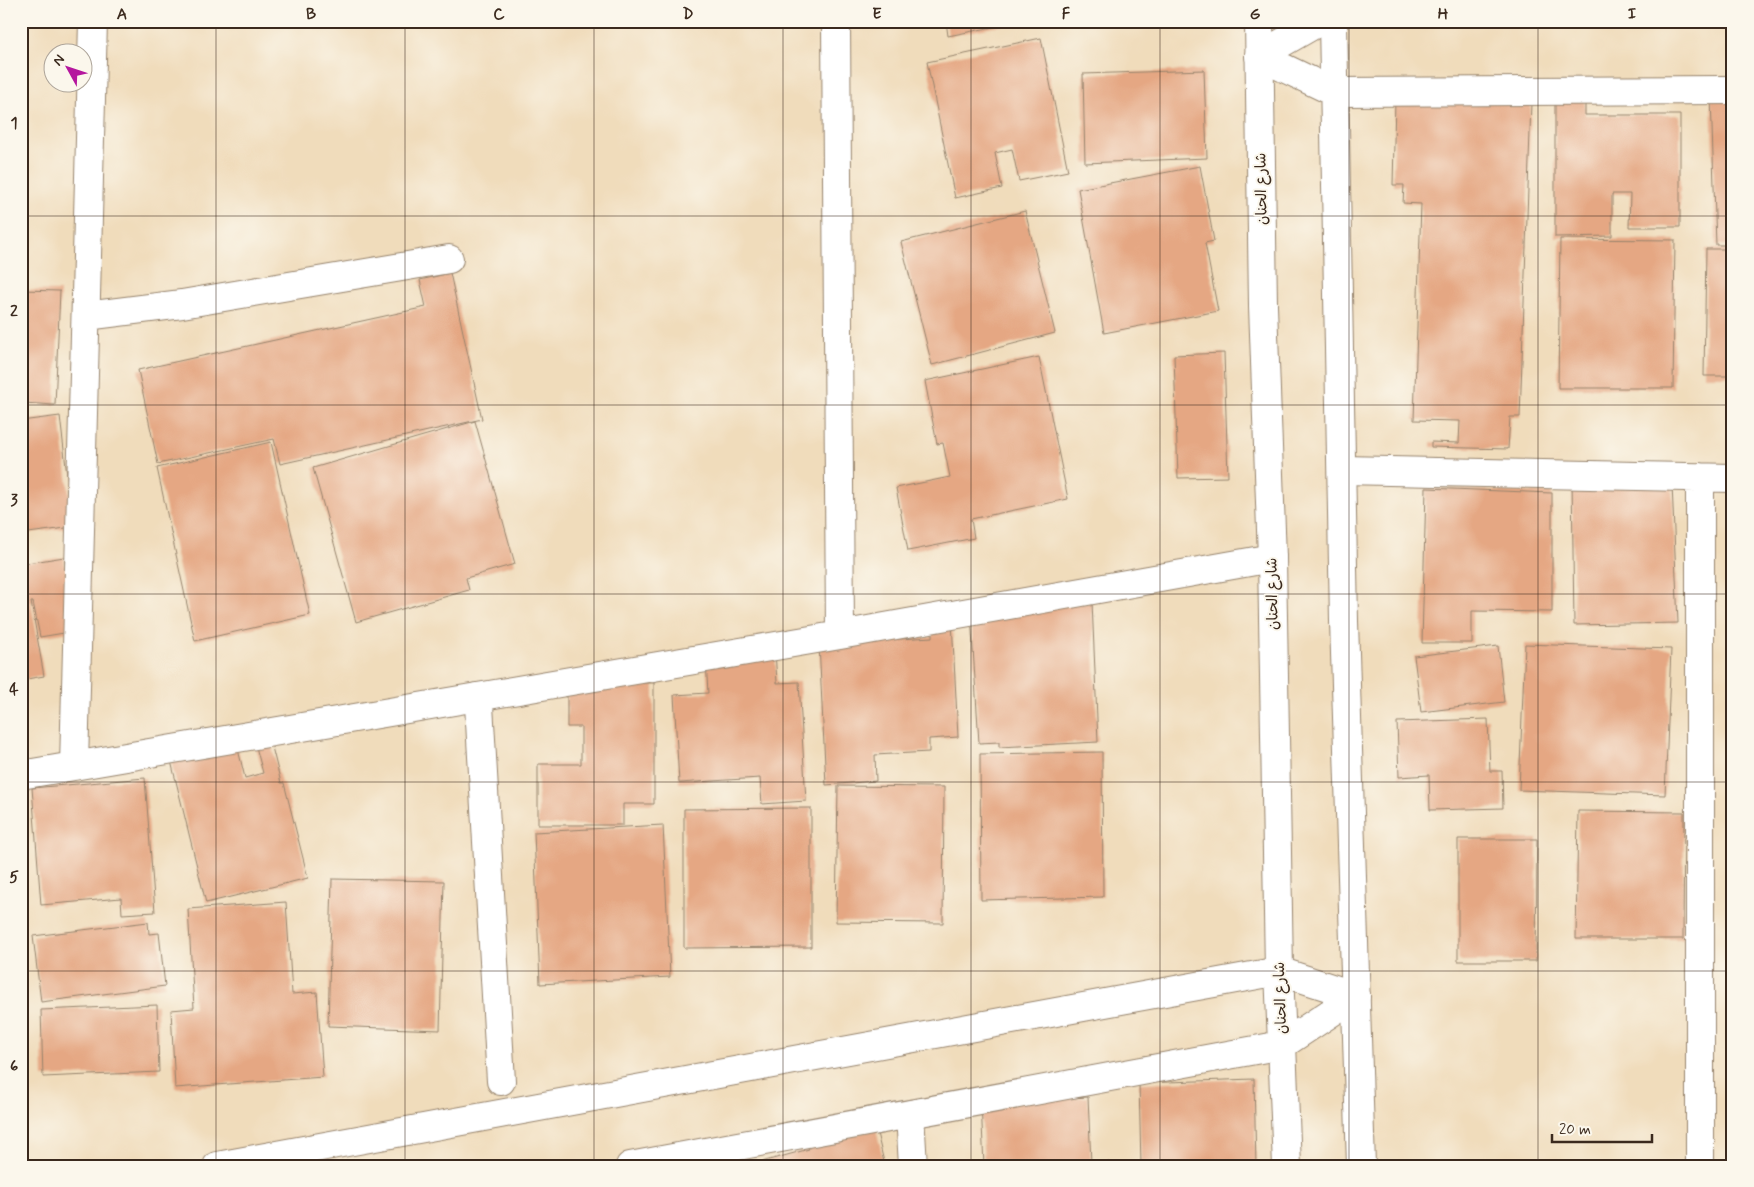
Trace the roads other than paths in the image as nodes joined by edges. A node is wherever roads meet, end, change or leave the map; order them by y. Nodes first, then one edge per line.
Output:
1 (93, 21) edge
2 (836, 21) edge
3 (1259, 21) edge
4 (1320, 21) edge
5 (1333, 21) edge
6 (1259, 56) junction
7 (1733, 90) edge
8 (1334, 92) junction
9 (448, 259) dead end
10 (86, 316) junction
11 (1342, 470) junction
12 (1700, 477) junction
13 (1733, 478) edge
14 (1272, 558) junction
15 (840, 634) junction
16 (476, 697) junction
17 (74, 766) junction
18 (21, 775) edge
19 (1279, 970) junction
20 (1356, 996) junction
21 (1282, 1044) junction
22 (501, 1081) dead end
23 (910, 1114) junction
24 (217, 1166) edge
25 (630, 1166) edge
26 (913, 1166) edge
27 (1287, 1166) edge
28 (1361, 1166) edge
29 (1700, 1166) edge

1 - 10 street
2 - 15 street
3 - 6 street, شارع الحنان
4 - 6 street
5 - 8 street
6 - 8 street
6 - 14 street, شارع الحنان
7 - 8 street
8 - 11 street
9 - 10 street
10 - 17 street
11 - 12 street
11 - 20 street
12 - 13 street
12 - 29 street
14 - 15 street
14 - 19 street, شارع الحنان
15 - 16 street
16 - 17 street
16 - 22 street
17 - 18 street
19 - 20 street
19 - 21 street, شارع الحنان
19 - 24 street
20 - 21 street
20 - 28 street
21 - 23 street
21 - 27 street, شارع الحنان
23 - 25 street
23 - 26 street

